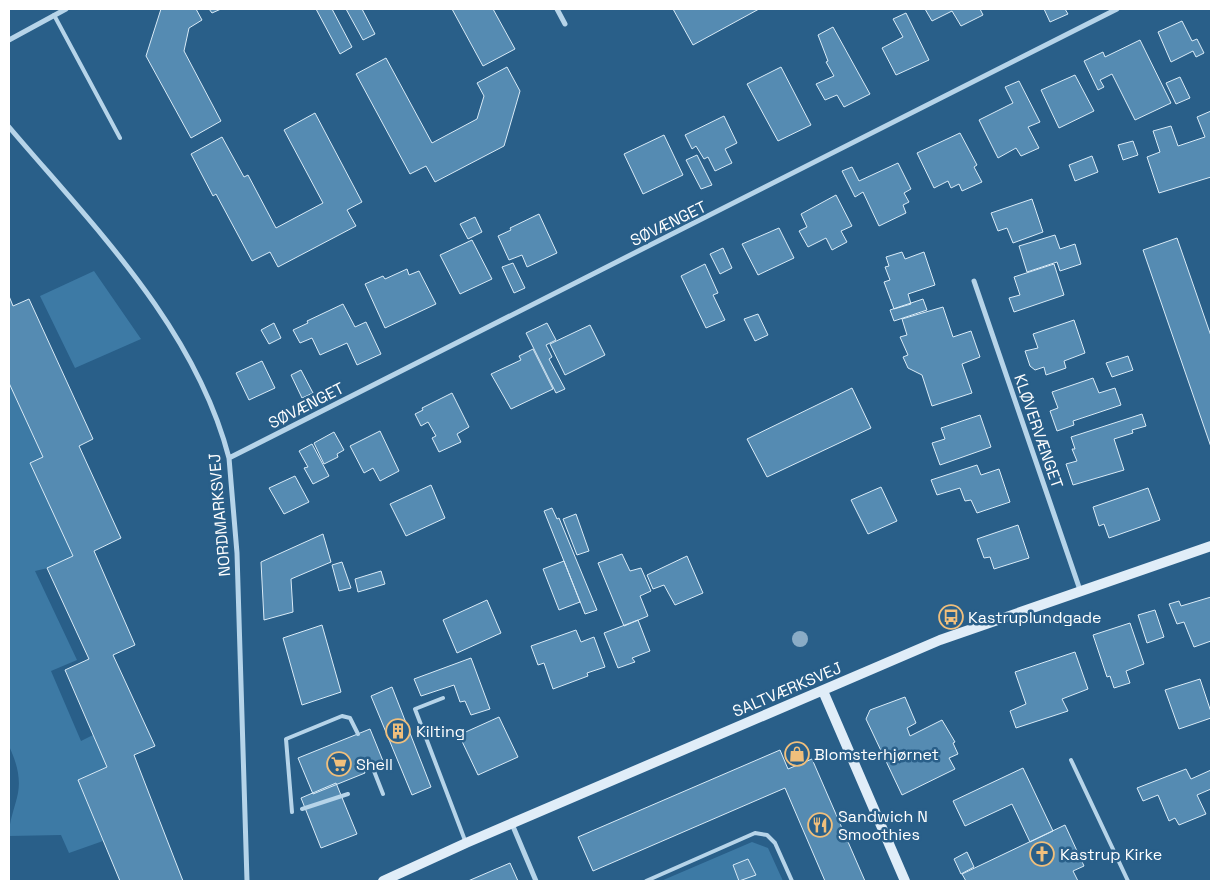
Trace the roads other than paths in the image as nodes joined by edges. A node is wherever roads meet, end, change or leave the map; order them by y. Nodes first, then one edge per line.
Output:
1 (66, 9) edge
2 (557, 9) edge
3 (1117, 9) edge
4 (54, 15) junction
5 (565, 24) dead end
6 (9, 40) edge
7 (9, 127) edge
8 (120, 138) dead end
9 (974, 281) dead end
10 (229, 458) junction
11 (1211, 546) edge
12 (1080, 590) junction
13 (823, 691) junction
14 (443, 698) dead end
15 (358, 734) dead end
16 (1071, 760) dead end
17 (372, 766) dead end
18 (348, 794) dead end
19 (382, 794) dead end
20 (302, 809) dead end
21 (292, 812) dead end
22 (511, 823) junction
23 (466, 843) junction
24 (247, 881) edge
25 (383, 881) edge
26 (536, 881) edge
27 (646, 881) edge
28 (792, 881) edge
29 (905, 881) edge
30 (1128, 881) edge

1 - 4 street
2 - 5 street
3 - 10 street, SØVÆNGET
4 - 6 street
4 - 8 lane
7 - 10 street, NORDMARKSVEJ
9 - 12 street, KLØVERVÆNGET
10 - 24 street, NORDMARKSVEJ
11 - 12 street, SALTVÆRKSVEJ
12 - 13 street, SALTVÆRKSVEJ
13 - 22 street, SALTVÆRKSVEJ
13 - 29 street
14 - 23 lane
15 - 21 lane
16 - 30 lane
17 - 19 lane
18 - 20 lane
22 - 23 street, SALTVÆRKSVEJ
22 - 26 street
23 - 25 street, SALTVÆRKSVEJ
27 - 28 lane

